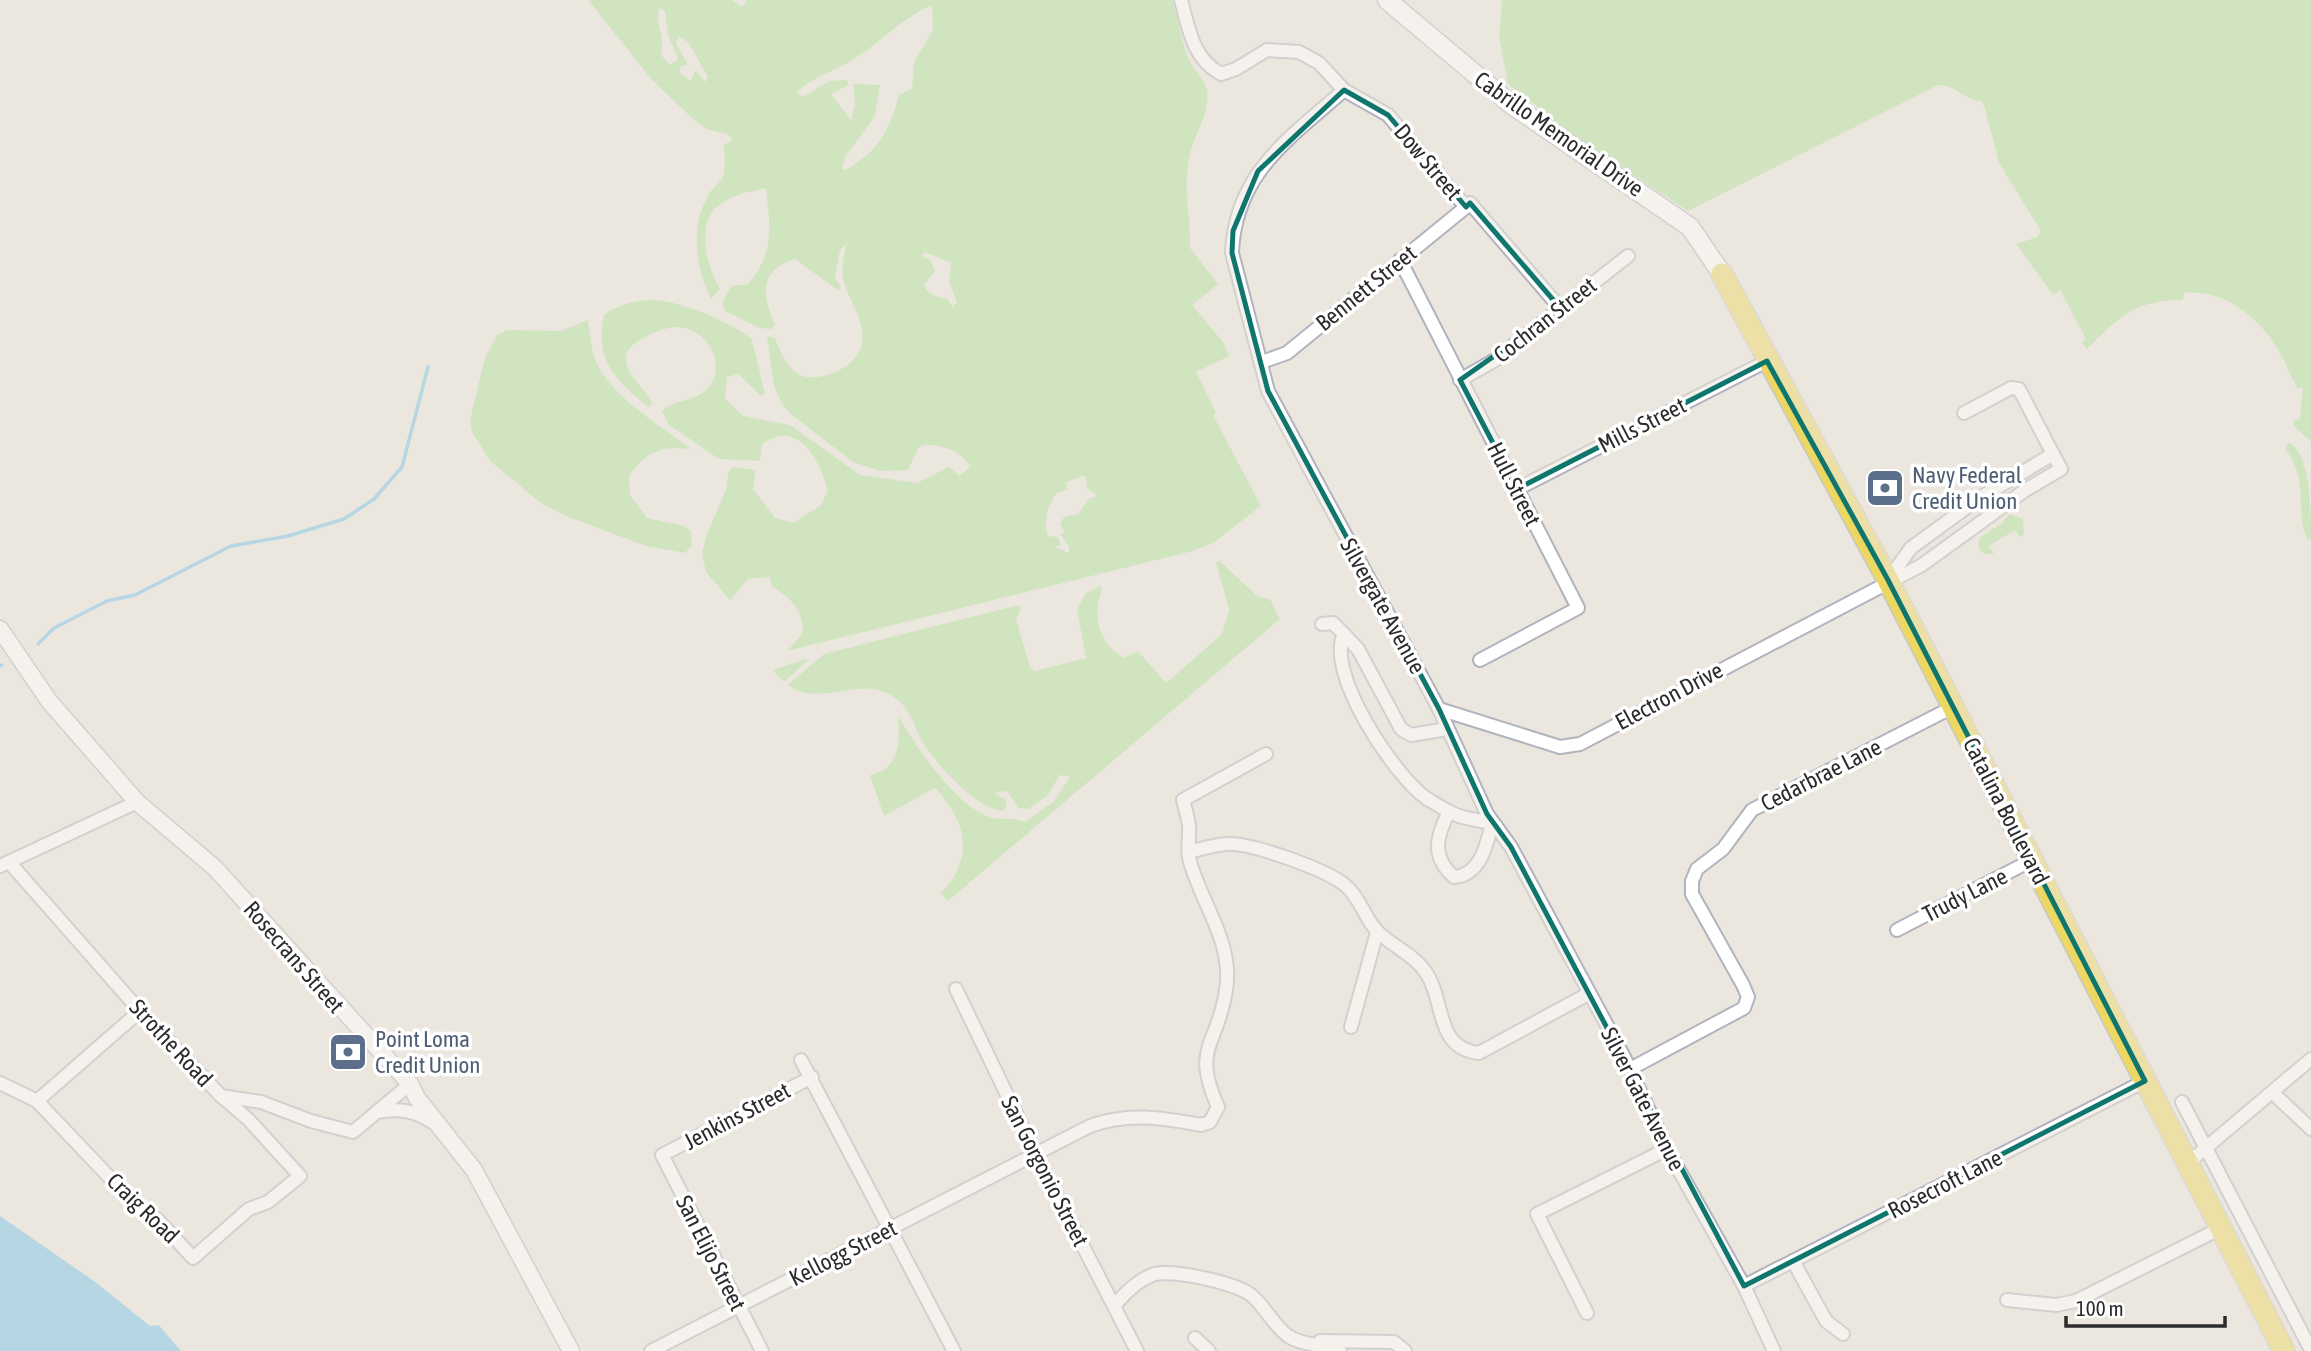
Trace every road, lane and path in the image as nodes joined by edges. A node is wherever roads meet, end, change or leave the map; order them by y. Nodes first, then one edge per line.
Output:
1 (1181, 0) edge
2 (1387, 0) edge
3 (1344, 90) junction
4 (1466, 207) junction
5 (1628, 256) dead end
6 (1400, 260) junction
7 (1722, 274) joint
8 (1561, 309) junction
9 (1768, 361) junction
10 (1262, 362) junction
11 (1460, 380) junction
12 (1964, 413) dead end
13 (2053, 454) junction
14 (1517, 489) junction
15 (1888, 580) junction
16 (1322, 624) dead end
17 (0, 629) edge
18 (1344, 634) junction
19 (1480, 660) dead end
20 (1953, 707) junction
21 (1439, 709) junction
22 (1447, 729) junction
23 (1266, 754) dead end
24 (137, 802) junction
25 (1448, 811) junction
26 (1494, 825) junction
27 (1511, 847) joint
28 (1189, 852) junction
29 (2032, 860) junction
30 (4, 864) edge
31 (1897, 930) dead end
32 (1377, 932) junction
33 (956, 989) dead end
34 (1588, 994) junction
35 (140, 1011) junction
36 (1351, 1027) dead end
37 (2311, 1059) edge
38 (801, 1060) dead end
39 (1630, 1069) junction
40 (812, 1077) junction
41 (2146, 1081) junction
42 (0, 1083) edge
43 (410, 1084) junction
44 (2273, 1092) junction
45 (221, 1096) junction
46 (37, 1101) junction
47 (2182, 1102) dead end
48 (376, 1112) junction
49 (2311, 1129) edge
50 (446, 1132) junction
51 (2207, 1147) junction
52 (1667, 1149) junction
53 (662, 1155) joint
54 (1036, 1155) junction
55 (2188, 1163) junction
56 (891, 1228) junction
57 (2221, 1228) junction
58 (1793, 1261) junction
59 (1744, 1286) junction
60 (2007, 1300) dead end
61 (1114, 1306) junction
62 (739, 1307) junction
63 (1587, 1313) dead end
64 (1843, 1334) dead end
65 (1195, 1338) dead end
66 (1306, 1342) junction
67 (2311, 1349) edge
68 (571, 1351) edge
69 (651, 1351) edge
70 (762, 1351) edge
71 (954, 1351) edge
72 (1137, 1351) edge
73 (1209, 1351) edge
74 (1340, 1351) edge
75 (1405, 1351) edge
76 (1774, 1351) edge
77 (2284, 1351) edge

1 - 3 street, Dow Street
2 - 7 main road, Cabrillo Memorial Drive
3 - 4 street, Dow Street
3 - 10 street
4 - 6 street, Bennett Street
4 - 8 street, Dow Street
5 - 8 street, Cochran Street
6 - 10 street, Bennett Street
6 - 11 street, Hull Street
7 - 9 main road, Catalina Boulevard
8 - 11 street, Cochran Street
9 - 14 street, Mills Street
9 - 15 main road, Catalina Boulevard
10 - 21 street, Silvergate Avenue
11 - 14 street, Hull Street
12 - 13 street
13 - 15 street, Electron Drive
13 - 15 street, Electron Drive
14 - 19 street, Hull Street
15 - 20 main road, Catalina Boulevard
15 - 21 street, Electron Drive
16 - 18 street
17 - 24 street, Rosecrans Street
18 - 22 street
18 - 25 street
20 - 29 main road, Catalina Boulevard
20 - 39 street, Cedarbrae Lane
21 - 22 street, Silvergate Avenue
22 - 26 street, Silvergate Avenue
23 - 28 street
24 - 30 street
24 - 43 street, Rosecrans Street
25 - 26 street
25 - 26 street
26 - 27 street, Silvergate Avenue
27 - 34 street, Silver Gate Avenue
28 - 32 street
28 - 54 street, Kellogg Street
29 - 31 street, Trudy Lane
29 - 41 main road, Catalina Boulevard
30 - 35 street, Strothe Road
32 - 34 street
32 - 36 street
33 - 54 street, San Gorgonio Street
34 - 39 street, Silver Gate Avenue
35 - 45 street, Strothe Road
35 - 46 street
37 - 44 street
38 - 40 street
39 - 52 street, Silver Gate Avenue
40 - 53 street, Jenkins Street
40 - 56 street
41 - 55 main road, Catalina Boulevard
41 - 58 street, Rosecroft Lane
42 - 46 street, Craig Road
43 - 48 street, Strothe Road
43 - 50 street, Rosecrans Street
44 - 49 street
44 - 51 street
45 - 46 street, Craig Road
45 - 48 street, Strothe Road
47 - 51 street
48 - 50 street
50 - 68 street, Rosecrans Street
51 - 55 street
51 - 67 street
52 - 59 street, Silver Gate Avenue
52 - 63 street
53 - 62 street, San Elijo Street
54 - 56 street, Kellogg Street
54 - 61 street, San Gorgonio Street
55 - 57 main road, Catalina Boulevard
56 - 62 street, Kellogg Street
56 - 71 street
57 - 60 street
57 - 77 main road, Catalina Boulevard
58 - 59 street, Rosecroft Lane
58 - 64 street
59 - 76 street, Silver Gate Avenue
61 - 66 street
61 - 72 street, San Gorgonio Street
62 - 69 street, Kellogg Street
62 - 70 street, San Elijo Street
65 - 73 street
66 - 74 street
66 - 75 street

